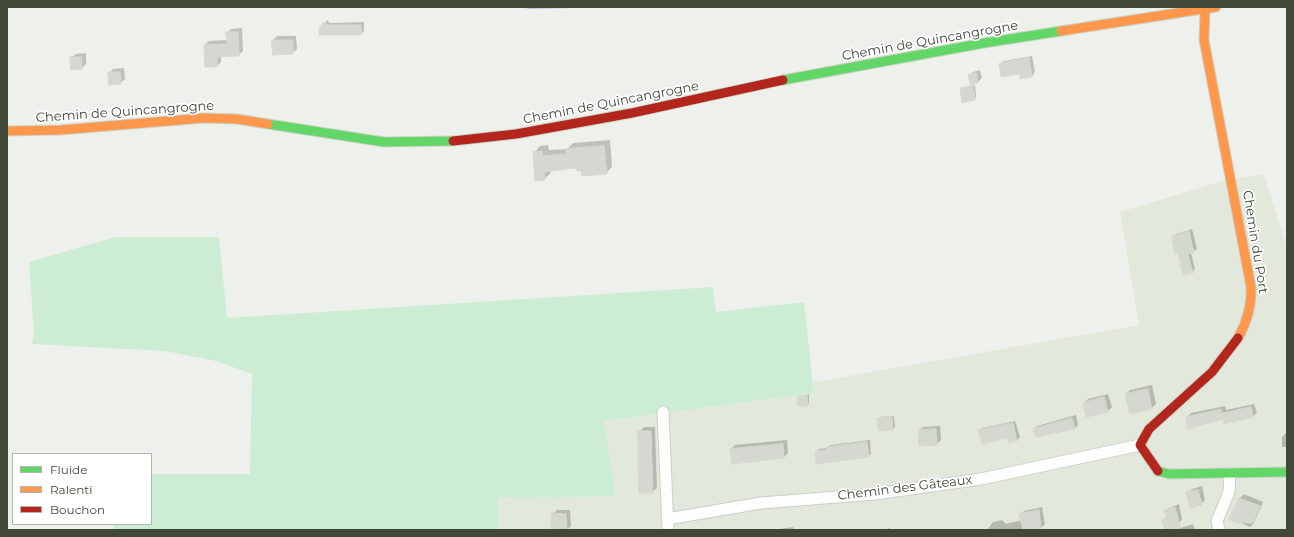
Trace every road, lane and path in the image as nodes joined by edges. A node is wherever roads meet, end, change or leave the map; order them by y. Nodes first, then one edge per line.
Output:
1 (1216, 7) edge
2 (1205, 10) junction
3 (7, 132) edge
4 (663, 412) dead end
5 (1140, 445) junction
6 (1287, 472) edge
7 (1230, 474) junction
8 (668, 524) edge
9 (1219, 530) edge

1 - 2 street, Chemin de Quincangrogne
2 - 3 street, Chemin de Quincangrogne
2 - 5 street, Chemin du Port
4 - 8 street
5 - 7 street
5 - 8 street, Chemin des Gâteaux
6 - 7 street
7 - 9 street

